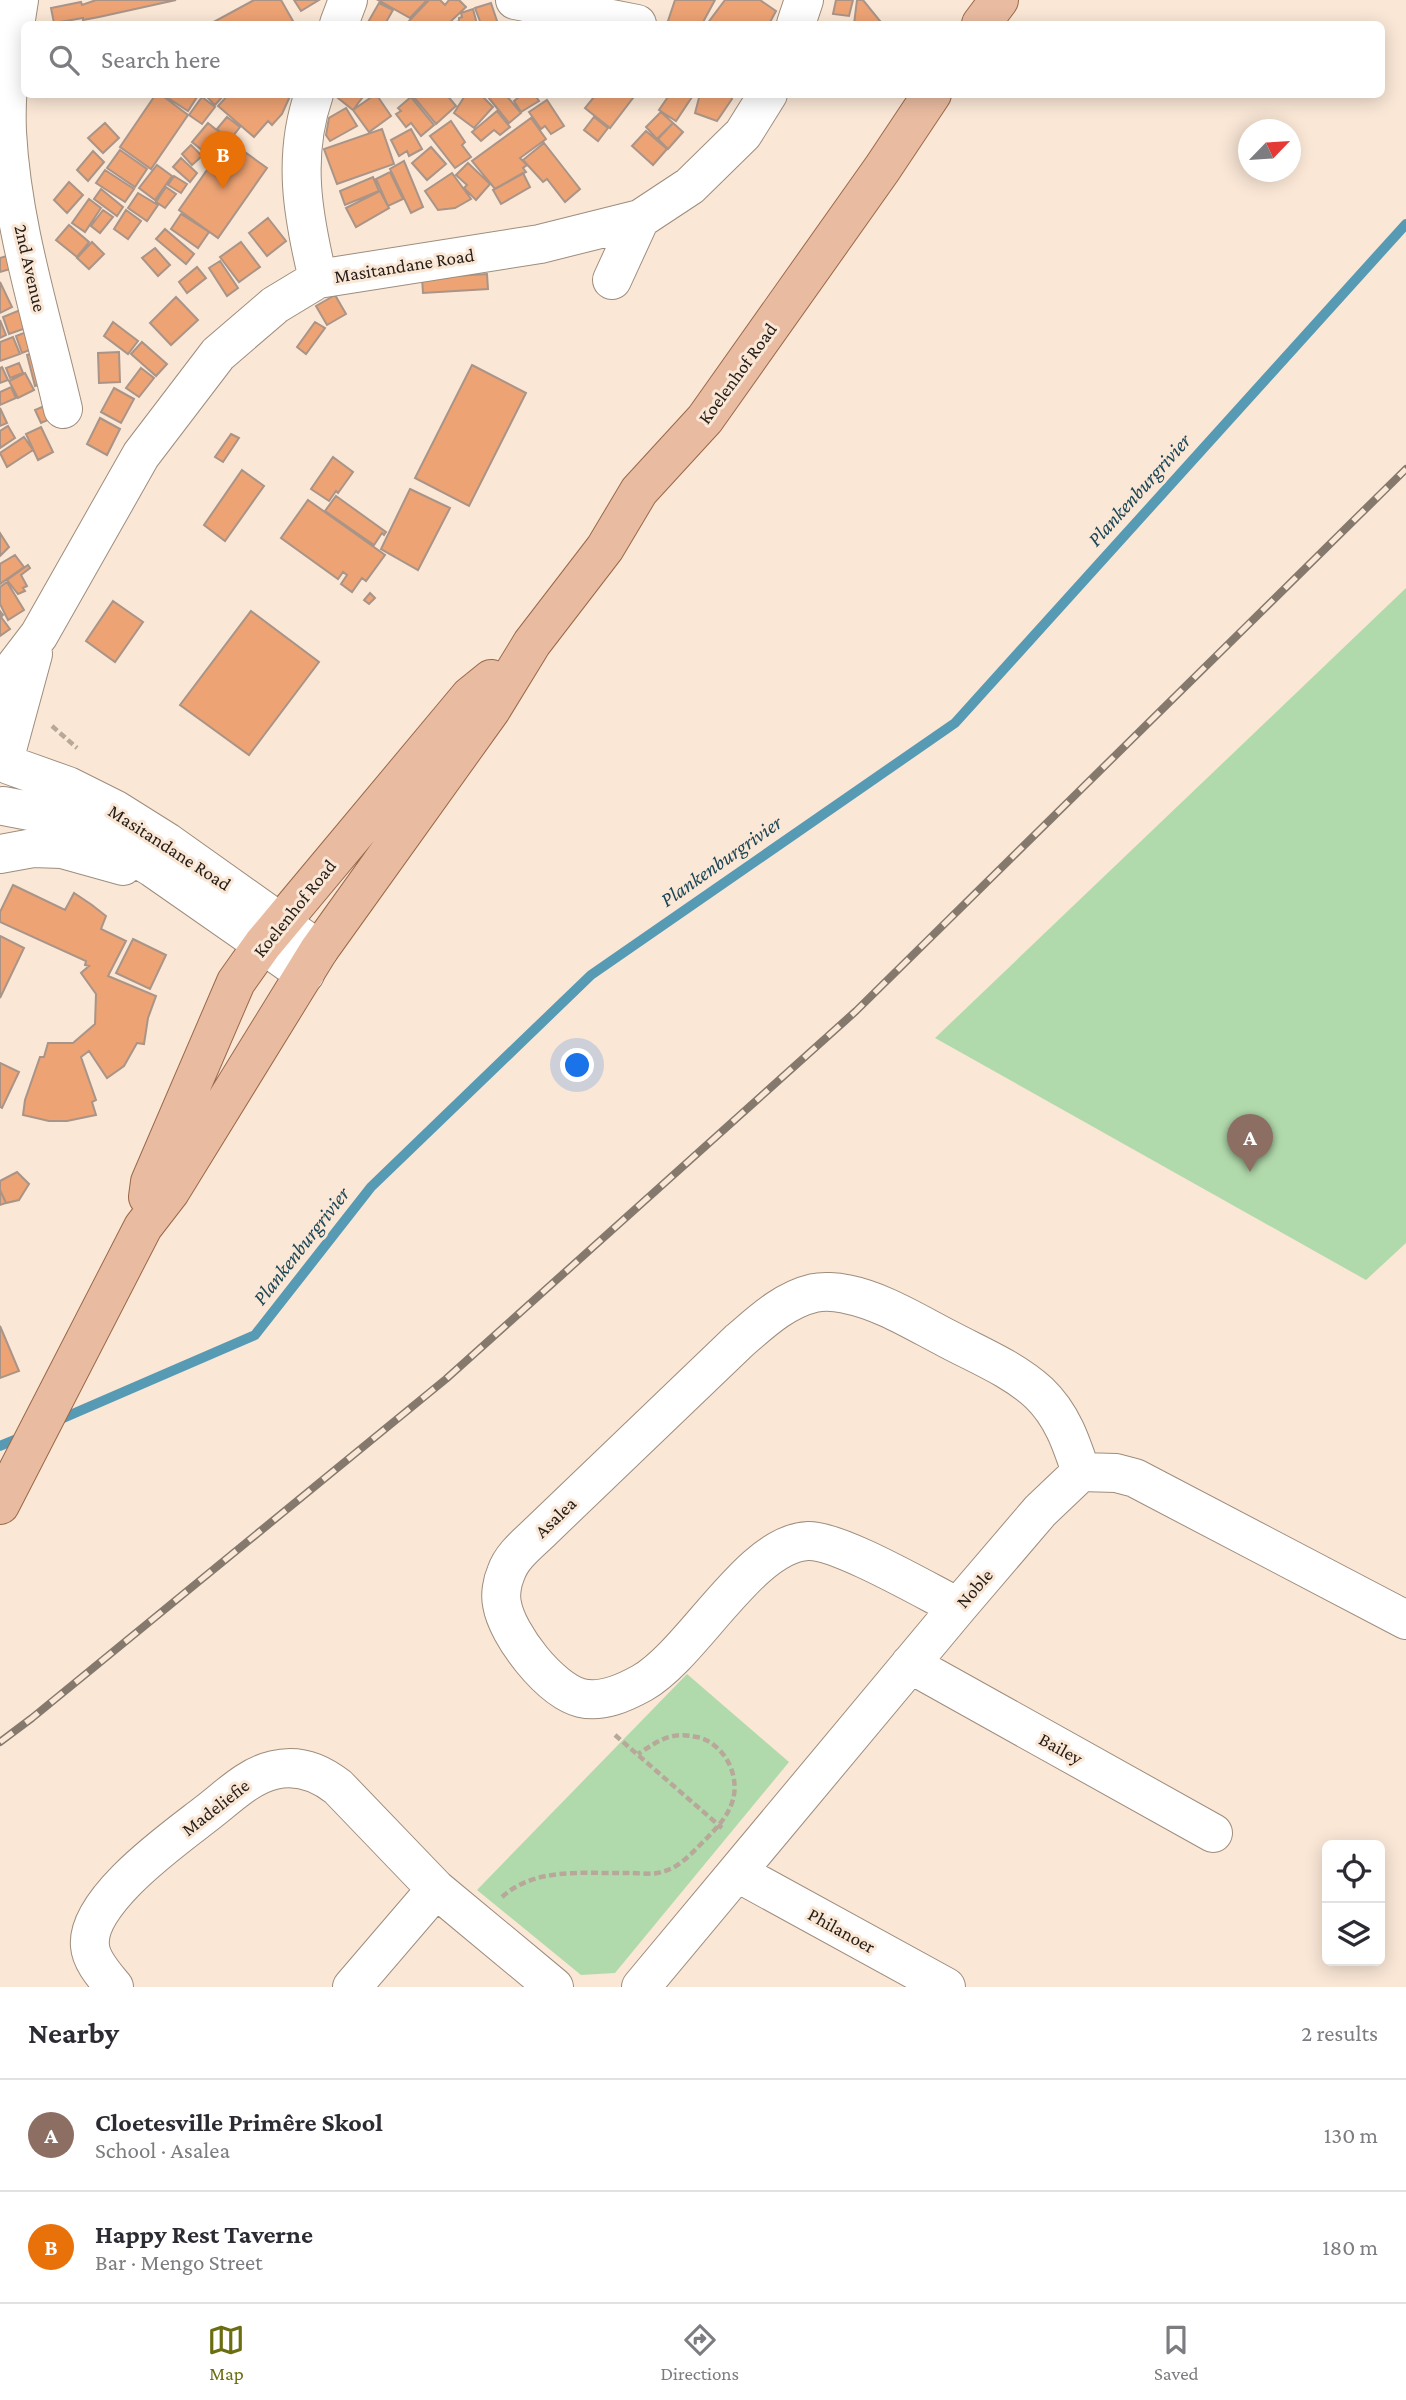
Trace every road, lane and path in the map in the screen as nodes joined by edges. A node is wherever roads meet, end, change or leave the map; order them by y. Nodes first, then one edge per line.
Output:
1 (19, 0) edge
2 (348, 0) edge
3 (515, 0) edge
4 (804, 0) edge
5 (999, 0) edge
6 (340, 21) edge
7 (622, 21) edge
8 (797, 21) edge
9 (983, 21) edge
10 (313, 98) edge
11 (766, 98) edge
12 (929, 98) edge
13 (640, 219) junction
14 (318, 279) junction
15 (612, 280) dead end
16 (63, 409) dead end
17 (38, 635) junction
18 (532, 643) junction
19 (0, 686) edge
20 (5, 758) edge
21 (1, 807) edge
22 (0, 854) edge
23 (153, 868) junction
24 (272, 933) junction
25 (312, 962) junction
26 (138, 1235) junction
27 (1081, 1472) junction
28 (0, 1505) edge
29 (958, 1607) junction
30 (1406, 1620) edge
31 (910, 1664) junction
32 (608, 1729) dead end
33 (638, 1754) junction
34 (720, 1826) junction
35 (727, 1832) dead end
36 (1213, 1833) dead end
37 (738, 1873) junction
38 (436, 1889) junction
39 (482, 1925) junction
40 (114, 1987) edge
41 (352, 1987) edge
42 (554, 1987) edge
43 (641, 1987) edge
44 (946, 1987) edge

1 - 16 street, 2nd Avenue
2 - 6 street
3 - 7 street
4 - 8 street
5 - 9 main road
10 - 14 street
11 - 13 street, Masitandane Road
12 - 18 main road, Koelenhof Road
13 - 14 street, Masitandane Road
13 - 15 street
14 - 17 street, Masitandane Road
17 - 19 street, Masitandane Road
17 - 20 street, Masitandane Road
18 - 24 main road, Koelenhof Road
18 - 25 main road, Koelenhof Road
20 - 21 street
20 - 24 street, Masitandane Road
21 - 23 street, Masitandane Road
22 - 23 street
23 - 24 street, Masitandane Road
24 - 25 street, Masitandane Road
24 - 26 main road, Koelenhof Road
25 - 26 main road, Koelenhof Road
26 - 28 main road, Koelenhof Road
27 - 29 street, Noble
27 - 29 street, Asalea
27 - 30 street
29 - 31 street, Noble
31 - 36 street, Bailey
31 - 37 street, Noble
32 - 33 path
33 - 34 path
33 - 34 path
34 - 35 path
34 - 39 path
37 - 43 street, Noble
37 - 44 street, Philanoer
38 - 39 street, Madeliefie
38 - 40 street, Madeliefie
38 - 41 street
39 - 42 street, Madeliefie

